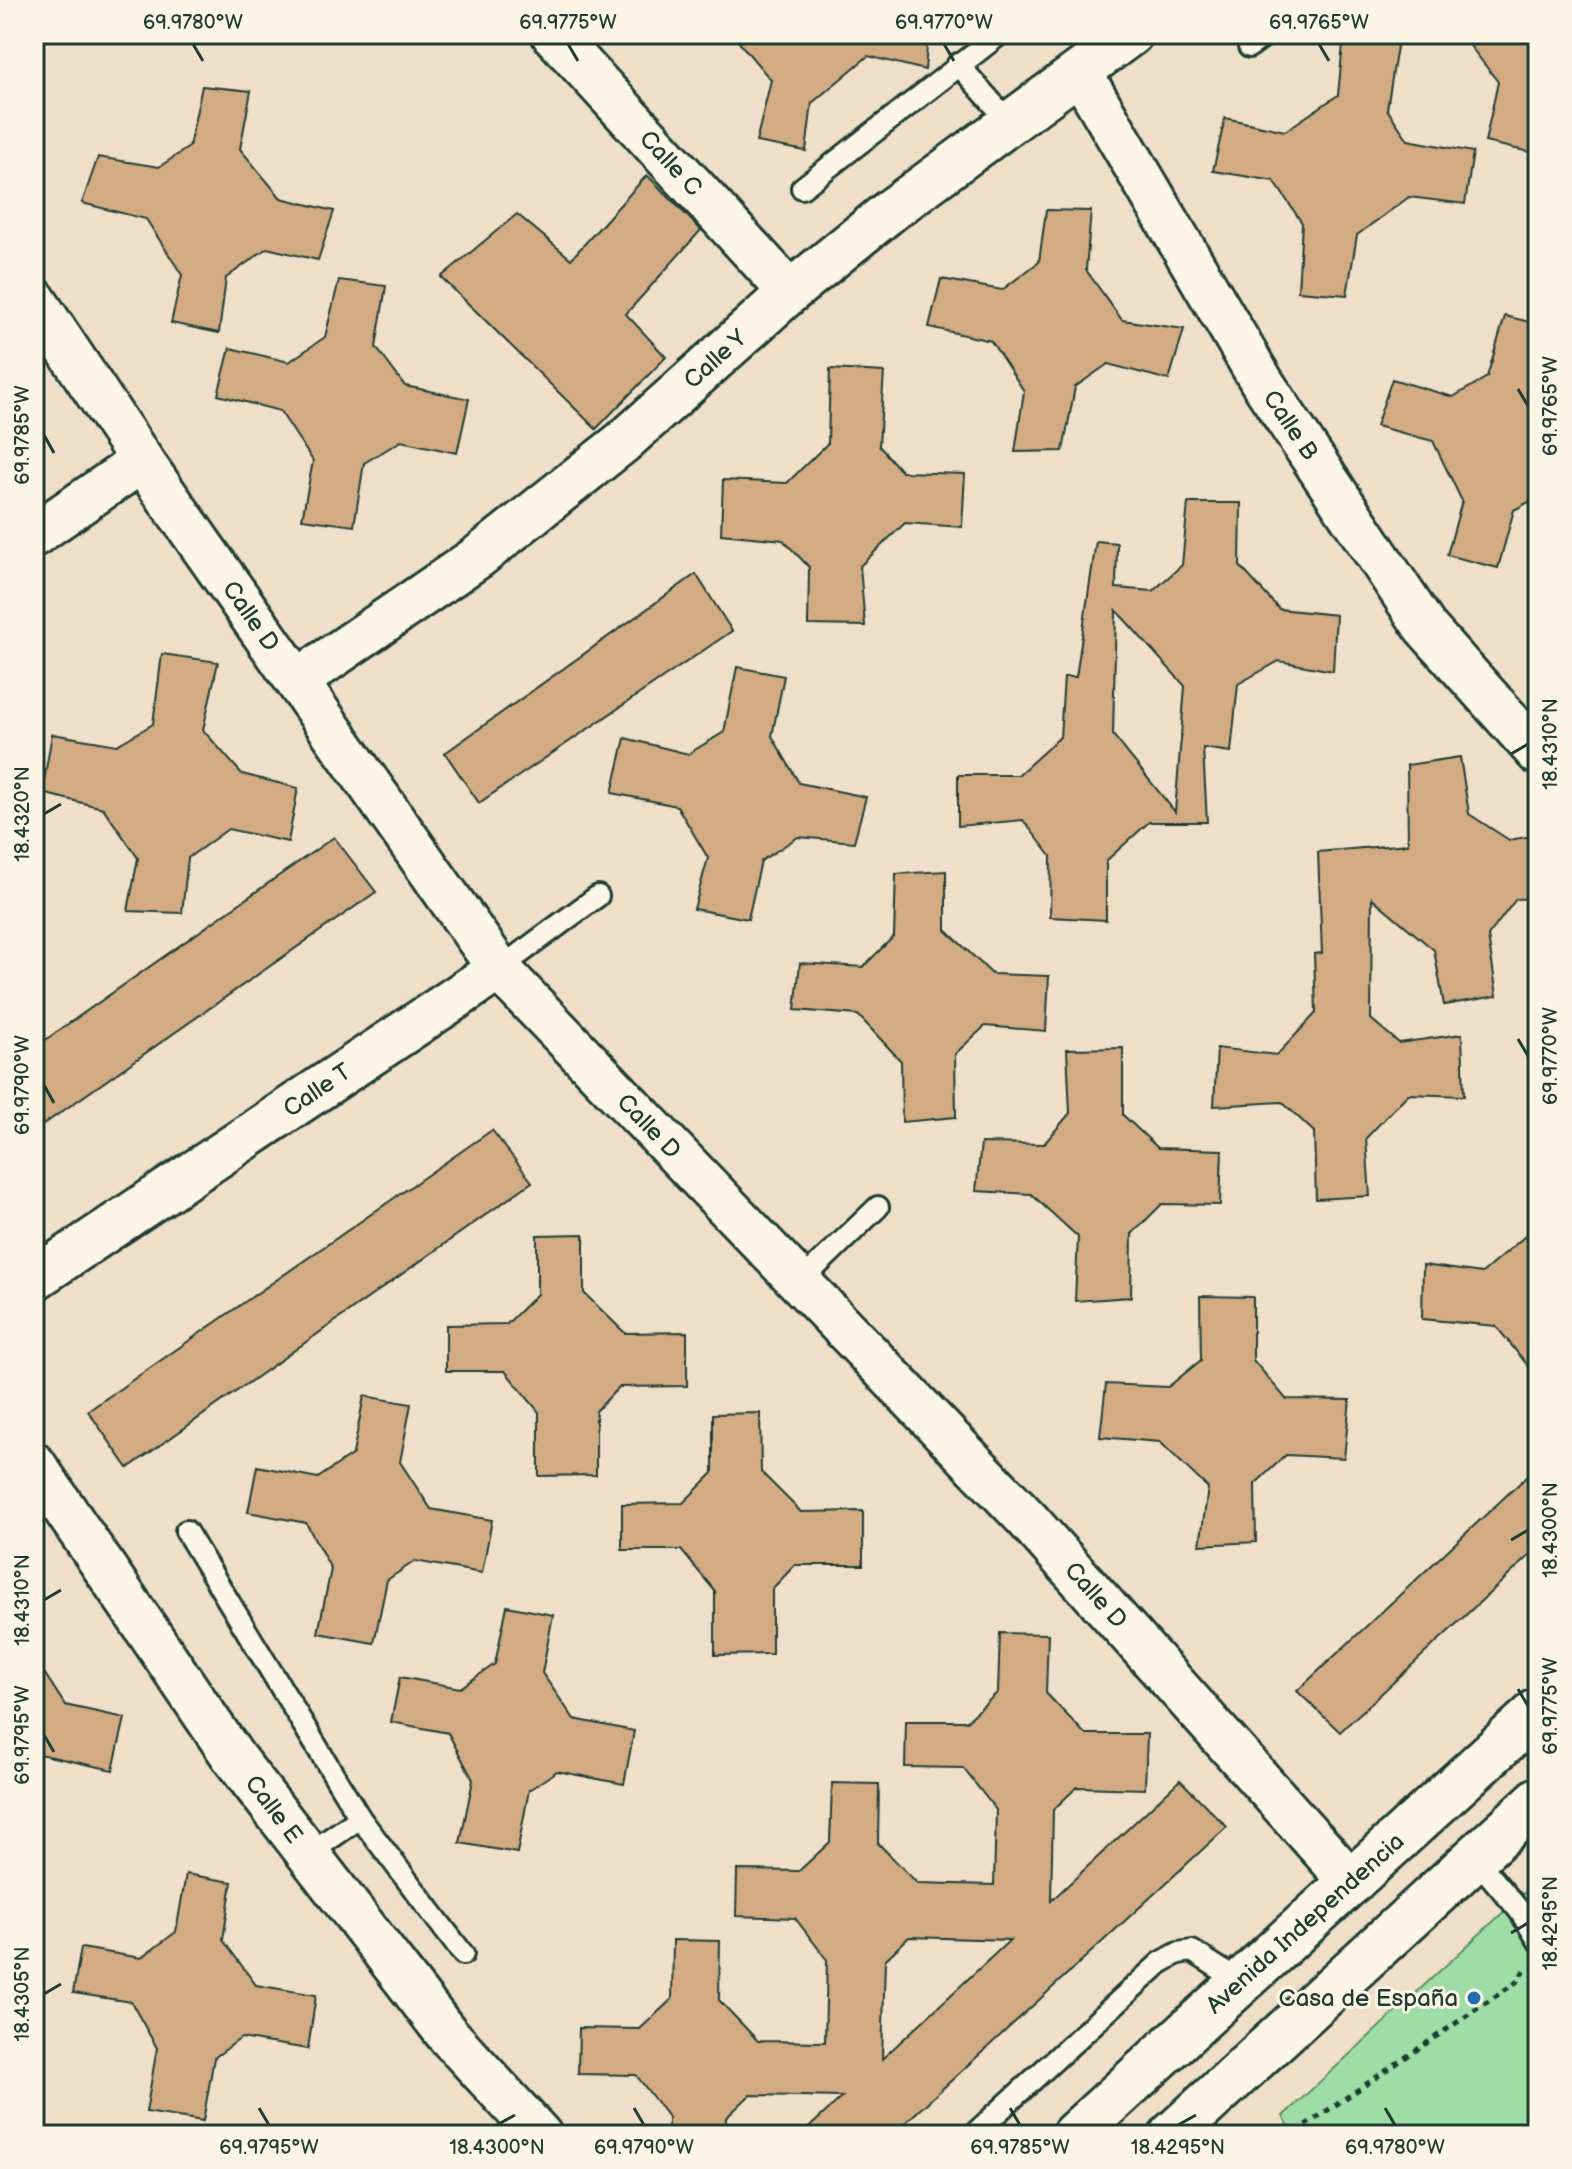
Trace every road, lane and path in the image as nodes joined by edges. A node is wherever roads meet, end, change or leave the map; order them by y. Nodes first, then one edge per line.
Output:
1 (553, 34) edge
2 (1000, 34) edge
3 (1131, 34) edge
4 (1267, 34) edge
5 (1249, 47) dead end
6 (958, 64) junction
7 (1080, 72) junction
8 (1010, 123) junction
9 (802, 188) dead end
10 (790, 292) junction
11 (34, 299) edge
12 (142, 461) junction
13 (34, 535) edge
14 (297, 681) junction
15 (1538, 753) edge
16 (598, 896) dead end
17 (499, 969) junction
18 (878, 1207) dead end
19 (34, 1279) edge
20 (800, 1282) junction
21 (34, 1464) edge
22 (186, 1531) dead end
23 (1538, 1711) edge
24 (1538, 1800) edge
25 (360, 1818) junction
26 (308, 1854) junction
27 (1475, 1858) junction
28 (1352, 1883) junction
29 (1535, 1948) edge
30 (463, 1954) dead end
31 (1239, 1981) junction
32 (540, 2135) edge
33 (973, 2135) edge
34 (1074, 2135) edge
35 (1172, 2135) edge
36 (1298, 2135) edge

1 - 10 street, Calle C
2 - 6 lane
3 - 7 street, Calle Y
4 - 5 lane
6 - 8 lane
6 - 9 lane
7 - 8 street, Calle Y
7 - 15 street, Calle B
8 - 10 street, Calle Y
10 - 14 street, Calle Y
11 - 12 street, Calle D
12 - 13 street
12 - 14 street, Calle D
14 - 17 street, Calle D
16 - 17 lane, Calle T
17 - 19 street, Calle T
17 - 20 street, Calle D
18 - 20 lane
20 - 28 street, Calle D
21 - 26 street, Calle E
22 - 25 lane
23 - 28 main road, Avenida Independencia
24 - 27 main road
25 - 26 lane
25 - 30 lane
26 - 32 street, Calle E
27 - 29 lane
27 - 35 main road
28 - 31 main road, Avenida Independencia
29 - 36 path
31 - 33 lane
31 - 34 main road, Avenida Independencia

